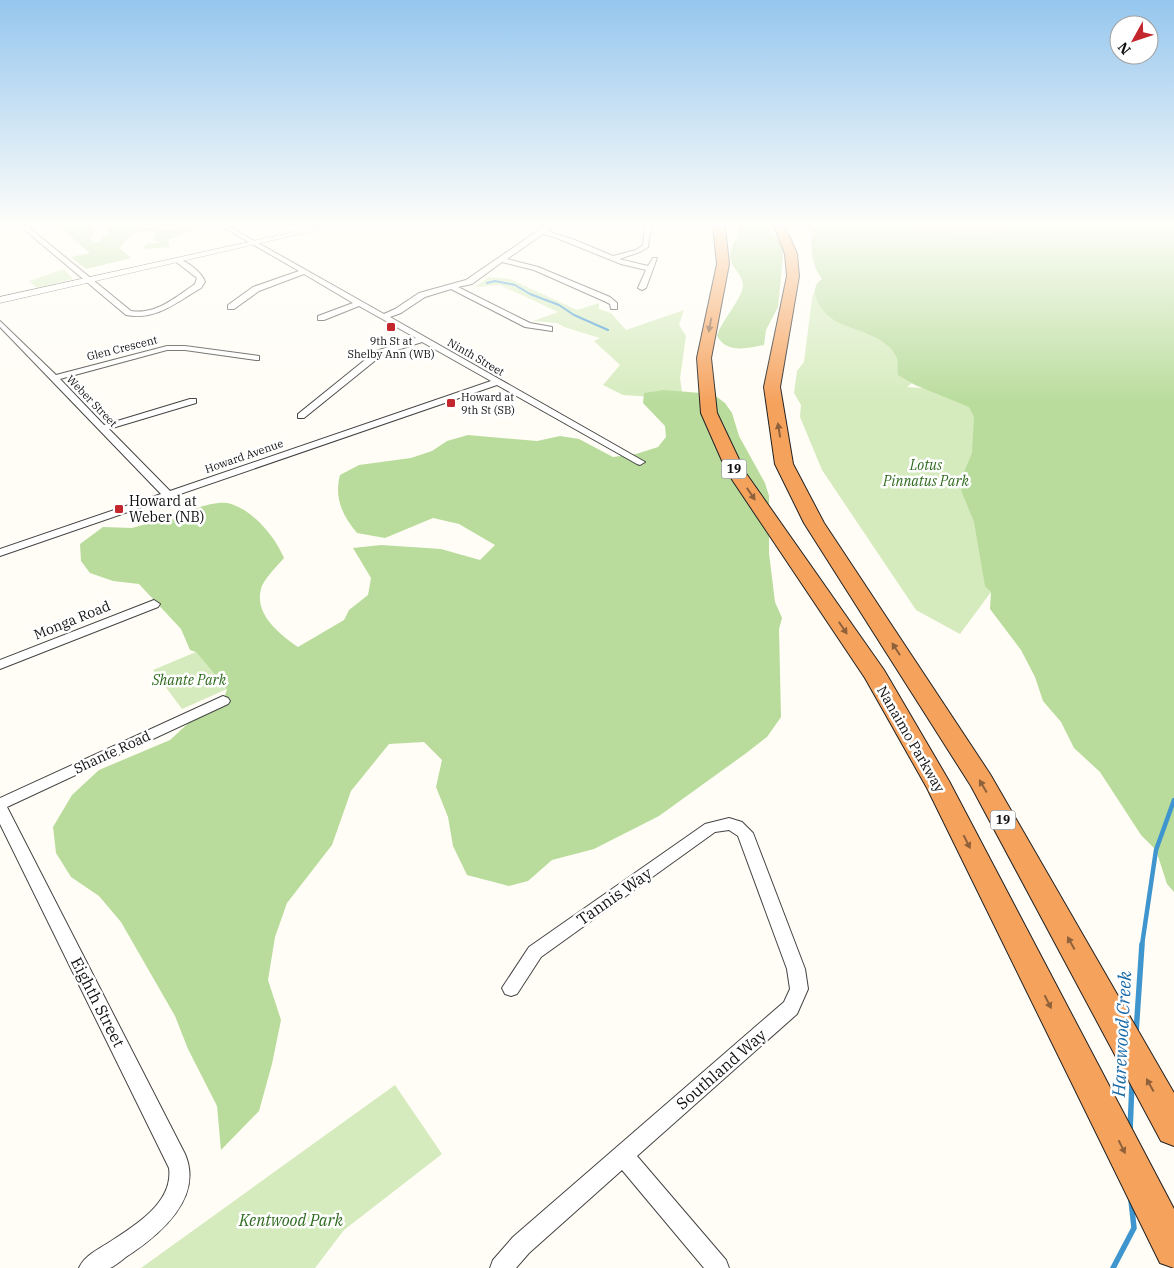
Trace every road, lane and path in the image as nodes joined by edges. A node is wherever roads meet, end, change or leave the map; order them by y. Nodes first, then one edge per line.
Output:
1 (69, 285) edge
2 (93, 285) edge
3 (199, 285) edge
4 (267, 285) edge
5 (327, 285) edge
6 (461, 285) edge
7 (575, 285) edge
8 (643, 285) edge
9 (719, 285) edge
10 (791, 285) edge
11 (454, 288) junction
12 (642, 288) dead end
13 (0, 300) edge
14 (358, 303) junction
15 (231, 307) dead end
16 (614, 307) dead end
17 (382, 317) junction
18 (321, 318) dead end
19 (0, 323) edge
20 (549, 329) dead end
21 (422, 339) junction
22 (256, 358) dead end
23 (54, 378) junction
24 (497, 382) junction
25 (193, 401) dead end
26 (301, 416) dead end
27 (102, 428) junction
28 (640, 462) dead end
29 (168, 495) junction
30 (0, 553) edge
31 (154, 604) dead end
32 (0, 665) edge
33 (223, 700) dead end
34 (0, 804) edge
35 (0, 809) edge
36 (730, 823) joint
37 (511, 988) dead end
38 (1174, 1128) edge
39 (623, 1155) junction
40 (1174, 1249) edge
41 (90, 1268) edge
42 (501, 1268) edge
43 (718, 1268) edge

1 - 13 street
2 - 3 street
4 - 15 street
5 - 14 street, Ninth Street
6 - 11 street
7 - 16 street
8 - 12 street
9 -> 40 highway, Nanaimo Parkway / 19
38 -> 10 highway, 19
11 - 17 street
11 - 20 street
14 - 17 street, Ninth Street
14 - 18 street
17 - 21 street, Ninth Street
19 - 23 street, Weber Street
21 - 24 street, Ninth Street
21 - 26 street
22 - 23 street, Glen Crescent
23 - 27 street, Weber Street
24 - 28 street, Ninth Street
24 - 29 street, Howard Avenue
25 - 27 street
27 - 29 street, Weber Street
29 - 30 street, Howard Avenue
31 - 32 street, Monga Road
33 - 34 street, Shante Road
35 - 41 street, Eighth Street
36 - 37 street, Tannis Way
36 - 39 street, Southland Way
39 - 42 street, Southland Way
39 - 43 street

